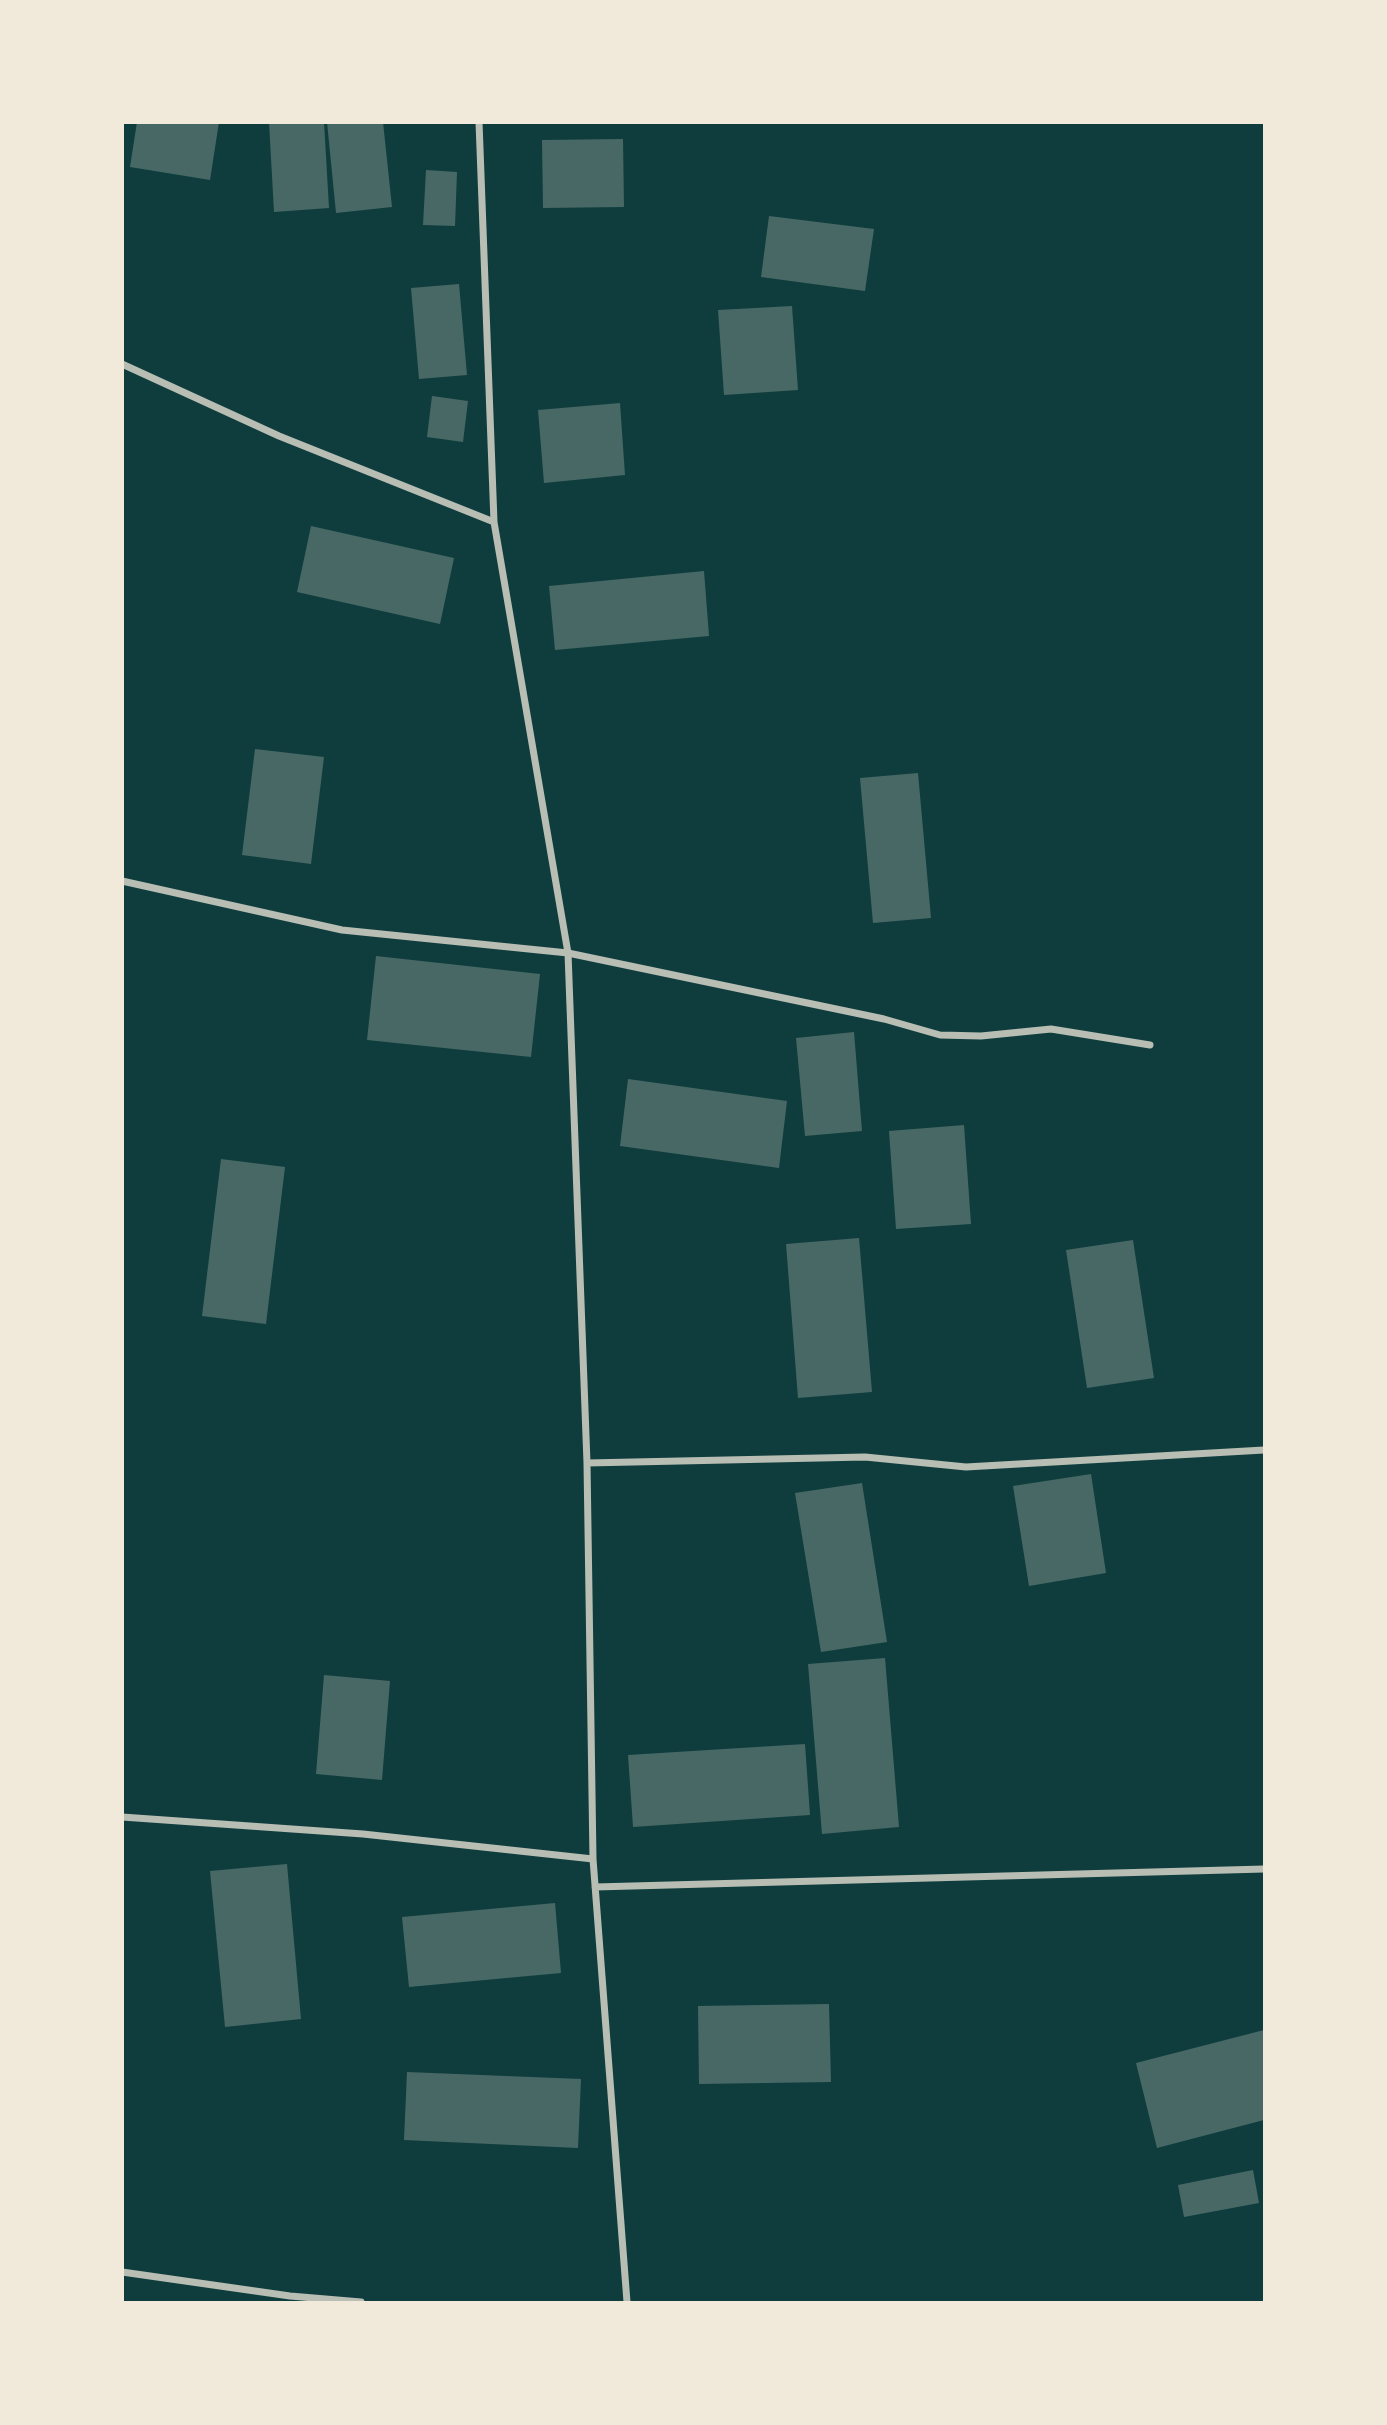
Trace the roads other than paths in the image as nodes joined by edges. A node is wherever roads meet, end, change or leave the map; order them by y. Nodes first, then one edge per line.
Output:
1 (479, 122) edge
2 (122, 364) edge
3 (494, 522) junction
4 (122, 881) edge
5 (568, 953) junction
6 (1150, 1045) dead end
7 (1265, 1450) edge
8 (587, 1463) junction
9 (122, 1816) edge
10 (593, 1859) junction
11 (1265, 1869) edge
12 (595, 1887) junction
13 (122, 2272) edge
14 (361, 2302) edge
15 (627, 2302) edge

1 - 3 street
2 - 3 street
3 - 5 street
4 - 5 street
5 - 6 street
5 - 8 street
7 - 8 street
8 - 10 street
9 - 10 street
10 - 12 street
11 - 12 street
12 - 15 street
13 - 14 street

